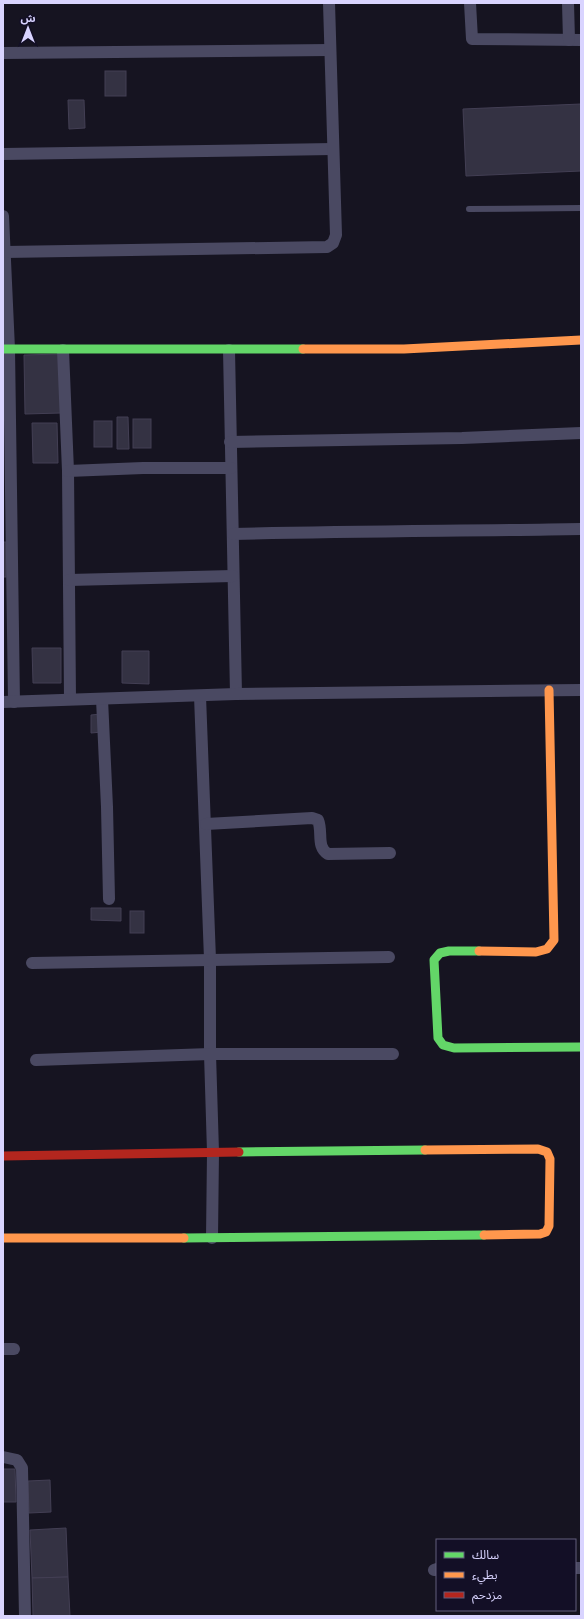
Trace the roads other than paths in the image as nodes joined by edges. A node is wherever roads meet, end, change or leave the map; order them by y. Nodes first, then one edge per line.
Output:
1 (329, 3) edge
2 (470, 3) edge
3 (568, 3) edge
4 (575, 40) edge
5 (330, 50) junction
6 (3, 53) edge
7 (333, 149) junction
8 (3, 154) edge
9 (581, 208) edge
10 (469, 209) dead end
11 (3, 216) edge
12 (5, 252) junction
13 (581, 340) edge
14 (6, 349) edge
15 (63, 350) junction
16 (229, 350) junction
17 (581, 433) edge
18 (230, 442) junction
19 (7, 447) edge
20 (231, 468) junction
21 (68, 471) junction
22 (581, 529) edge
23 (233, 534) junction
24 (234, 576) junction
25 (69, 580) junction
26 (549, 690) junction
27 (581, 690) edge
28 (236, 694) junction
29 (200, 696) junction
30 (70, 699) junction
31 (102, 699) junction
32 (9, 702) edge
33 (206, 824) junction
34 (390, 853) dead end
35 (109, 899) dead end
36 (389, 957) dead end
37 (210, 959) junction
38 (32, 963) dead end
39 (581, 1047) edge
40 (210, 1054) junction
41 (393, 1054) dead end
42 (36, 1060) dead end
43 (213, 1152) junction
44 (3, 1156) edge
45 (3, 1238) edge
46 (212, 1238) junction
47 (3, 1457) edge
48 (25, 1616) edge

1 - 5 street
2 - 4 street
3 - 4 street
5 - 6 street
5 - 7 street
7 - 8 street
7 - 12 street
9 - 10 lane
11 - 12 street
12 - 14 street
13 - 16 street
14 - 15 street
14 - 19 street
15 - 16 street
15 - 21 street
16 - 18 street
17 - 18 street
18 - 20 street
19 - 32 street
20 - 21 street
20 - 23 street
21 - 25 street
22 - 23 street
23 - 24 street
24 - 25 street
24 - 28 street
25 - 30 street
26 - 27 street
26 - 28 street
26 - 39 street
28 - 29 street
29 - 31 street
29 - 33 street
30 - 31 street
30 - 32 street
31 - 35 street
33 - 34 street
33 - 37 street
36 - 37 street
37 - 38 street
37 - 40 street
40 - 41 street
40 - 42 street
40 - 43 street
43 - 44 street
43 - 46 street
43 - 46 street
45 - 46 street
47 - 48 street

